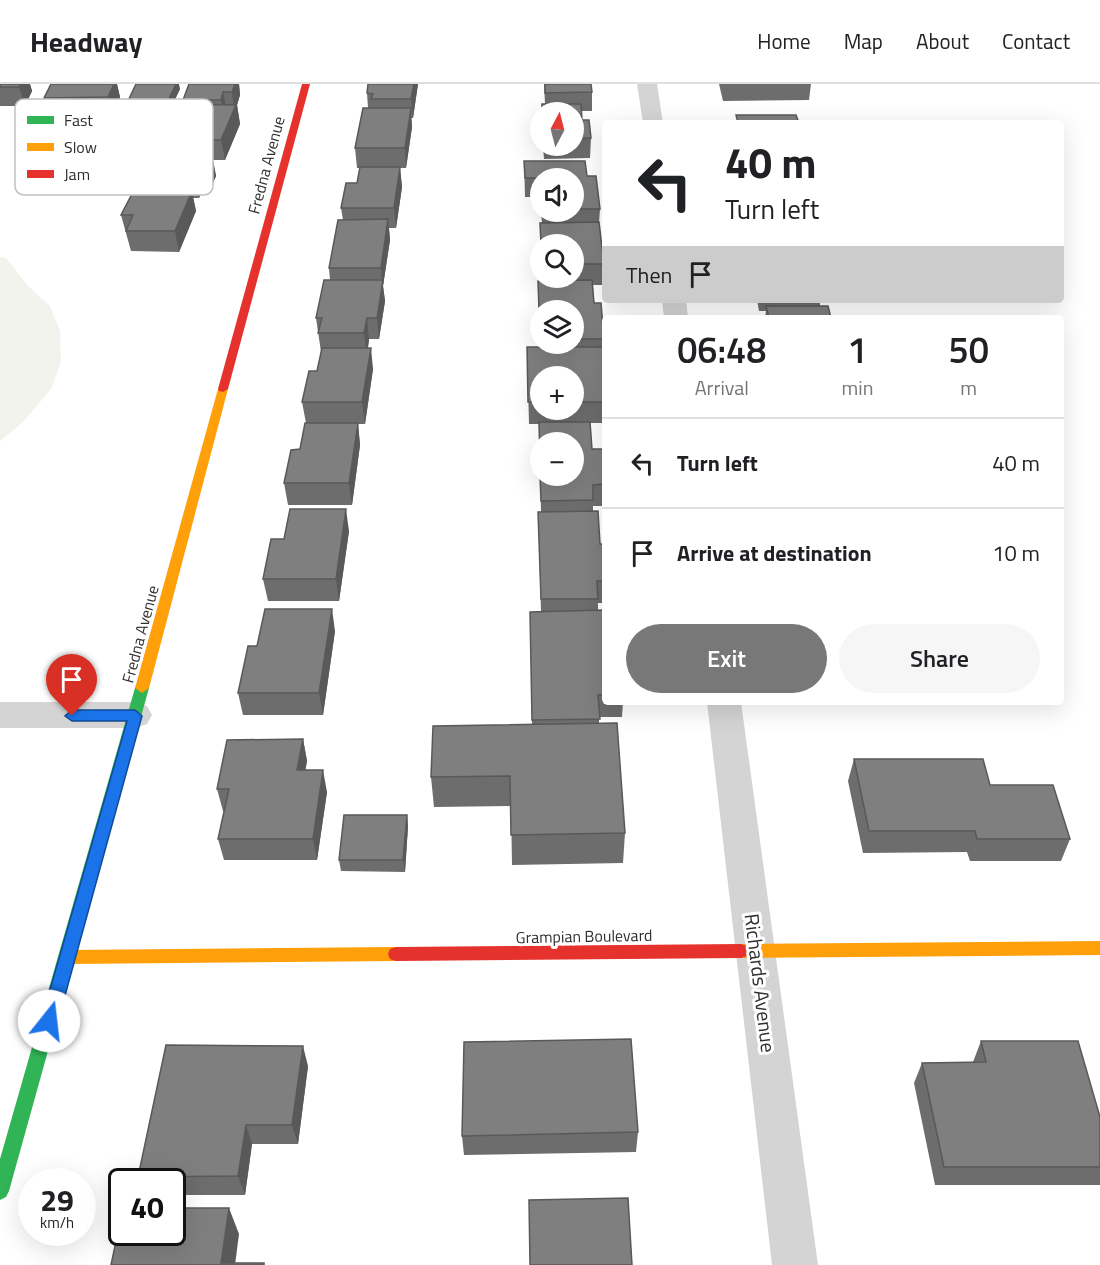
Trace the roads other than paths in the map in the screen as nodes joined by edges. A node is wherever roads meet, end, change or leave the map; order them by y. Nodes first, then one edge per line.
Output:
1 (306, 84) edge
2 (647, 84) edge
3 (653, 120) edge
4 (724, 705) edge
5 (0, 715) edge
6 (135, 716) junction
7 (1100, 948) edge
8 (756, 951) junction
9 (68, 957) junction
10 (0, 1191) edge
11 (795, 1265) edge

1 - 6 street, Fredna Avenue
2 - 3 street
4 - 8 street, Richards Avenue
5 - 6 street
6 - 9 street, Fredna Avenue
7 - 8 street, Grampian Boulevard
8 - 9 street, Grampian Boulevard
8 - 11 street, Richards Avenue
9 - 10 street, Fredna Avenue

